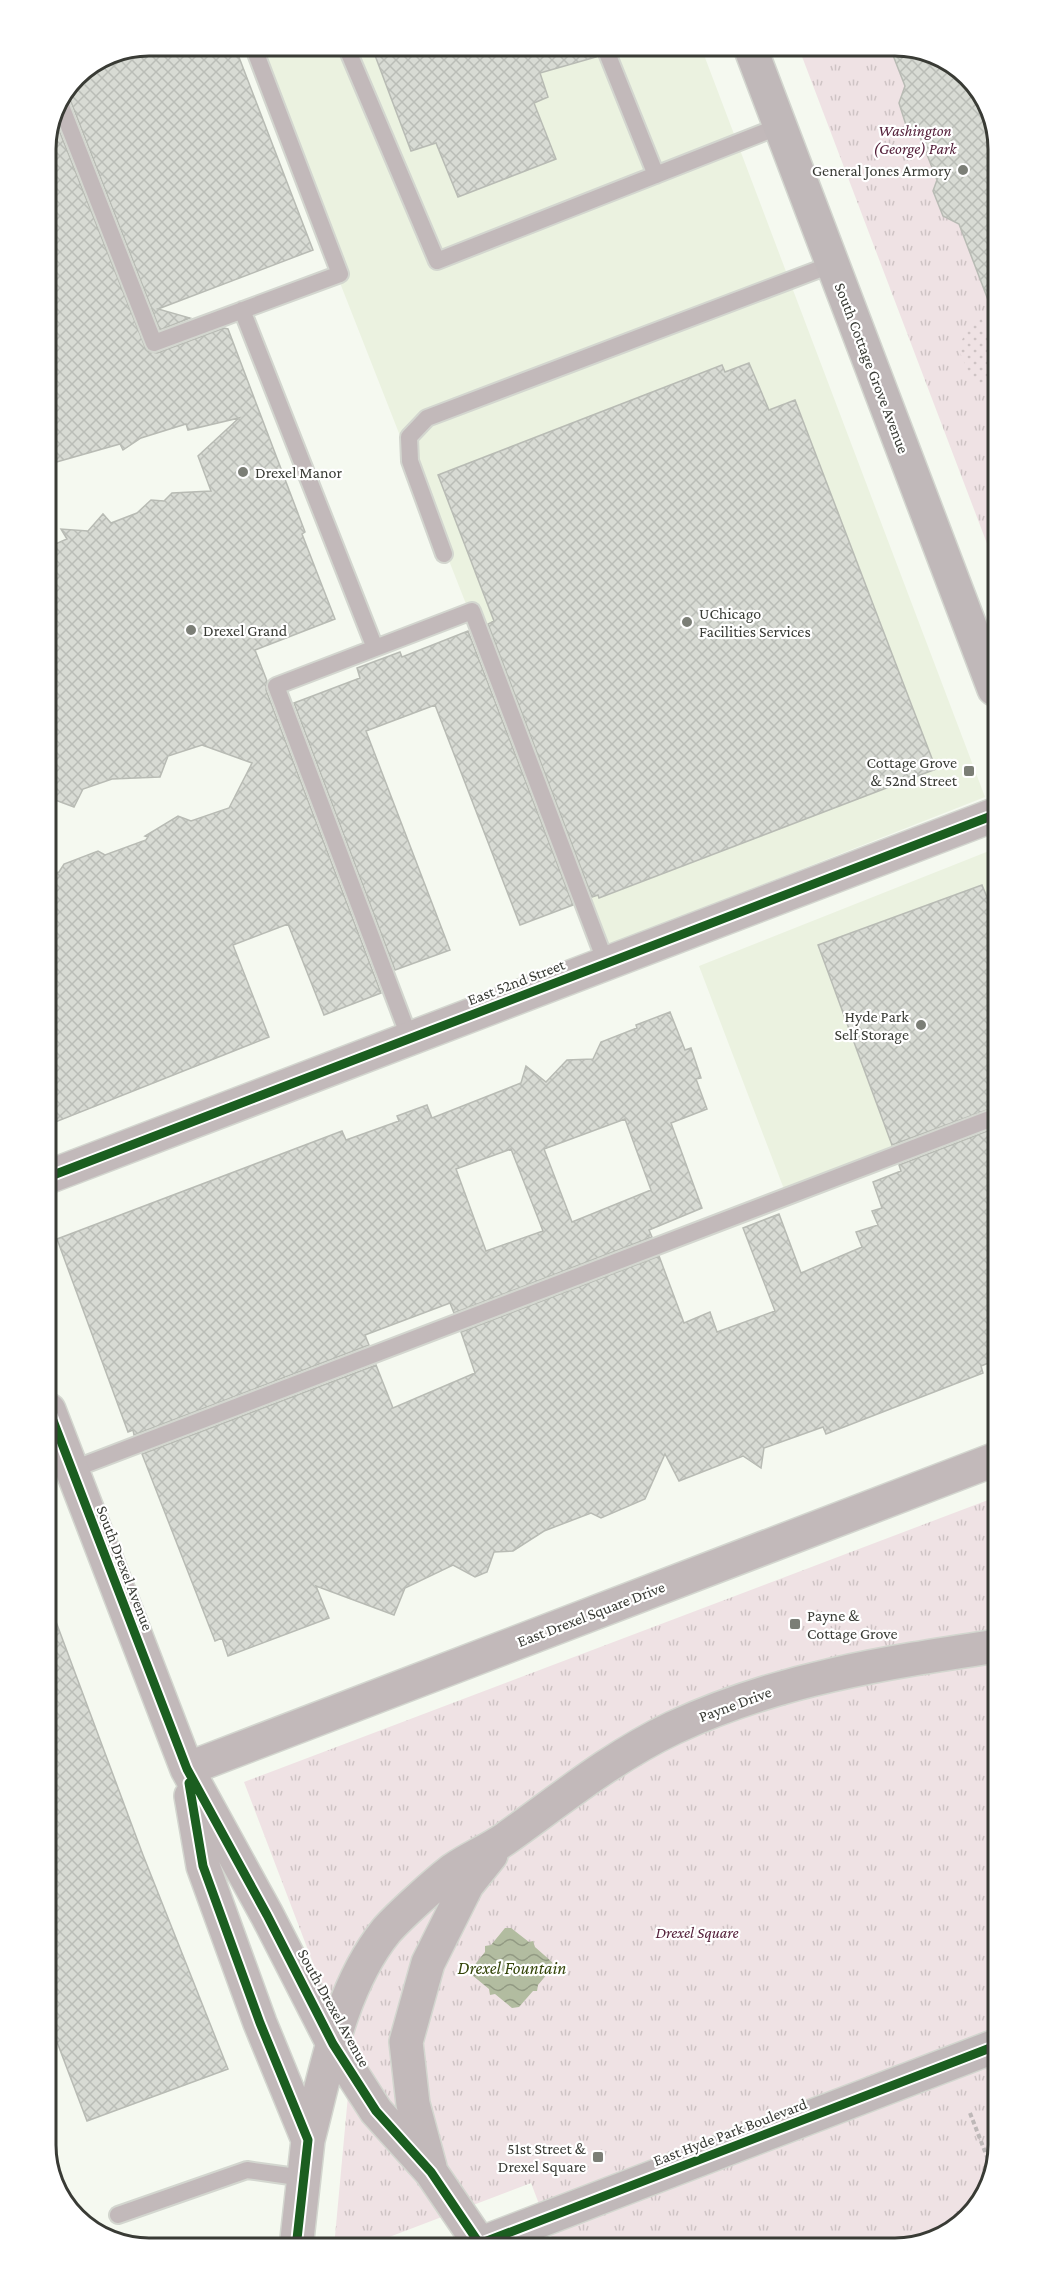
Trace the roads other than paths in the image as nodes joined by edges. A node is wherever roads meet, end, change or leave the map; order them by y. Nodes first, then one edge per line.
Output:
1 (257, 56) edge
2 (350, 56) edge
3 (608, 56) edge
4 (753, 56) edge
5 (63, 112) edge
6 (780, 126) junction
7 (656, 175) junction
8 (833, 264) junction
9 (242, 310) junction
10 (444, 554) dead end
11 (375, 648) junction
12 (988, 673) edge
13 (988, 817) edge
14 (606, 963) junction
15 (410, 1039) junction
16 (988, 1120) edge
17 (56, 1174) edge
18 (56, 1435) edge
19 (988, 1462) edge
20 (71, 1470) junction
21 (988, 1648) edge
22 (187, 1769) junction
23 (504, 1840) junction
24 (406, 2042) joint
25 (333, 2044) junction
26 (988, 2049) edge
27 (308, 2140) junction
28 (431, 2172) junction
29 (304, 2178) junction
30 (118, 2215) dead end
31 (297, 2238) edge
32 (473, 2238) edge
33 (495, 2238) edge

1 - 9 lane
2 - 7 lane
3 - 7 lane
4 - 6 main road, South Cottage Grove Avenue
5 - 9 lane
6 - 7 lane
6 - 8 main road, South Cottage Grove Avenue
8 - 10 lane
8 - 12 main road, South Cottage Grove Avenue
9 - 11 lane
11 - 14 lane
11 - 15 lane
13 - 14 street, East 52nd Street
14 - 15 street, East 52nd Street
15 - 17 street, East 52nd Street
16 - 20 lane
18 - 20 street, South Drexel Avenue
19 - 22 street, East Drexel Square Drive
20 - 22 street, South Drexel Avenue
21 - 23 street, Payne Drive
22 - 25 street, South Drexel Avenue
22 - 27 street, South Drexel Avenue
23 - 24 street, Payne Drive
23 - 25 street, Payne Drive
24 - 28 street, South Drexel Avenue
25 - 27 street, Payne Drive
25 - 28 street, South Drexel Avenue
26 - 33 main road, East Hyde Park Boulevard
27 - 29 street, South Drexel Avenue
28 - 32 street, South Drexel Avenue
29 - 30 lane
29 - 31 street, South Drexel Avenue

